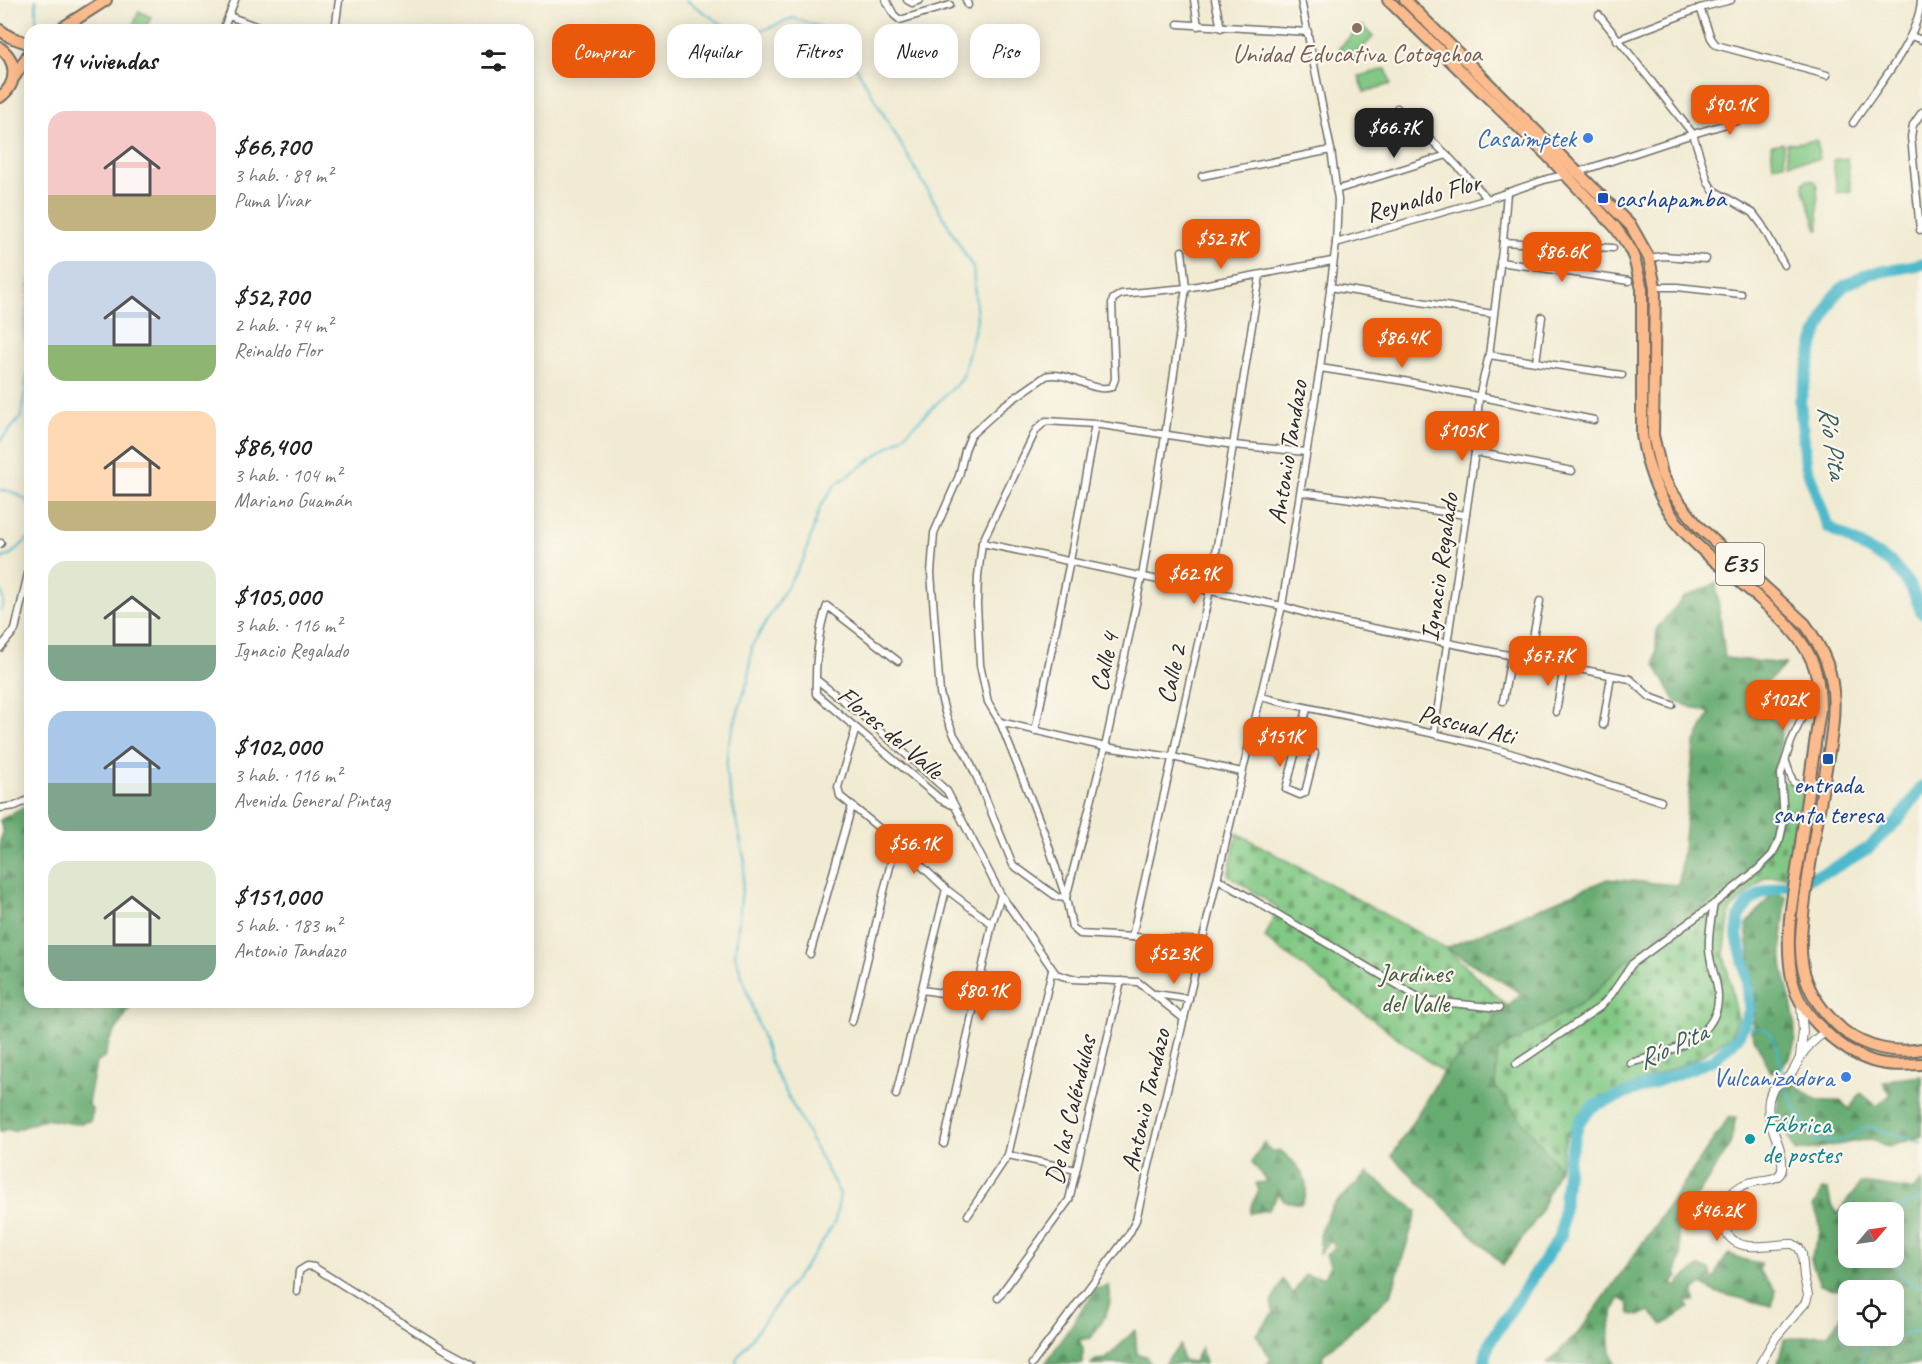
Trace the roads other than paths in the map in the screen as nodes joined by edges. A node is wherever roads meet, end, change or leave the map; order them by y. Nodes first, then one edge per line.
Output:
1 (106, 0) edge
2 (235, 0) edge
3 (339, 0) edge
4 (886, 0) edge
5 (907, 0) edge
6 (920, 0) edge
7 (1194, 0) edge
8 (1215, 0) edge
9 (1301, 0) edge
10 (1388, 0) edge
11 (1405, 0) edge
12 (1731, 0) edge
13 (1921, 0) edge
14 (950, 5) dead end
15 (1700, 8) junction
16 (1599, 15) dead end
17 (228, 16) junction
18 (68, 24) edge
19 (225, 24) edge
20 (250, 24) edge
21 (336, 24) edge
22 (1178, 24) dead end
23 (1198, 26) junction
24 (1221, 28) junction
25 (0, 30) edge
26 (1308, 32) junction
27 (1911, 36) junction
28 (1617, 40) junction
29 (1922, 40) edge
30 (24, 44) edge
31 (24, 46) edge
32 (1, 48) edge
33 (24, 57) edge
34 (1827, 75) dead end
35 (12, 82) junction
36 (0, 97) edge
37 (1397, 108) dead end
38 (1760, 114) dead end
39 (1921, 116) edge
40 (1853, 123) dead end
41 (1693, 134) junction
42 (1331, 150) junction
43 (1447, 155) junction
44 (1577, 173) junction
45 (1565, 175) junction
46 (1202, 176) dead end
47 (1336, 190) junction
48 (1507, 192) junction
49 (1488, 199) junction
50 (1920, 204) edge
51 (1920, 230) dead end
52 (1503, 242) junction
53 (1336, 243) junction
54 (1613, 248) dead end
55 (1182, 251) dead end
56 (1649, 258) junction
57 (1706, 259) dead end
58 (1332, 261) junction
59 (1500, 262) junction
60 (1784, 265) dead end
61 (1260, 275) junction
62 (1629, 281) dead end
63 (1330, 287) junction
64 (1186, 288) junction
65 (1656, 288) junction
66 (1741, 294) dead end
67 (1493, 314) junction
68 (1542, 317) dead end
69 (1490, 355) junction
70 (1536, 362) junction
71 (1320, 368) junction
72 (1622, 375) dead end
73 (1479, 397) junction
74 (1594, 420) dead end
75 (1095, 424) junction
76 (1165, 436) junction
77 (1234, 445) junction
78 (1306, 452) junction
79 (1475, 452) junction
80 (1572, 471) dead end
81 (1301, 492) junction
82 (1466, 515) junction
83 (982, 543) junction
84 (1070, 561) junction
85 (1142, 576) junction
86 (1210, 590) junction
87 (24, 592) edge
88 (1540, 601) dead end
89 (1282, 606) junction
90 (1447, 643) junction
91 (0, 648) edge
92 (1511, 655) junction
93 (1529, 658) junction
94 (898, 661) dead end
95 (1564, 667) junction
96 (1611, 676) junction
97 (817, 680) junction
98 (1819, 689) junction
99 (1261, 697) junction
100 (1503, 701) dead end
101 (1672, 705) dead end
102 (1307, 709) junction
103 (1556, 712) dead end
104 (1000, 722) junction
105 (1602, 725) dead end
106 (856, 728) junction
107 (1035, 731) junction
108 (1434, 734) junction
109 (1105, 747) junction
110 (1298, 749) junction
111 (1172, 757) junction
112 (1785, 759) junction
113 (1242, 772) junction
114 (1793, 782) junction
115 (1781, 787) junction
116 (1809, 789) junction
117 (1661, 801) dead end
118 (24, 802) edge
119 (952, 805) junction
120 (852, 806) junction
121 (0, 808) edge
122 (896, 842) junction
123 (1218, 879) junction
124 (946, 889) junction
125 (1001, 895) junction
126 (1066, 898) junction
127 (1714, 904) junction
128 (992, 924) junction
129 (1132, 937) junction
130 (1203, 941) junction
131 (810, 954) dead end
132 (1052, 970) junction
133 (1121, 981) junction
134 (922, 990) junction
135 (1155, 994) junction
136 (975, 998) junction
137 (1189, 999) junction
138 (1801, 1003) junction
139 (1499, 1008) dead end
140 (1184, 1019) junction
141 (852, 1022) dead end
142 (1825, 1032) junction
143 (1922, 1049) edge
144 (1800, 1058) junction
145 (1630, 1063) dead end
146 (1516, 1064) dead end
147 (1922, 1064) edge
148 (896, 1095) dead end
149 (944, 1144) dead end
150 (1008, 1155) junction
151 (1077, 1170) junction
152 (968, 1215) dead end
153 (297, 1292) dead end
154 (998, 1298) dead end
155 (472, 1364) edge
156 (1032, 1364) edge
157 (1760, 1364) edge

1 - 18 highway
2 - 17 street
3 - 21 street
4 - 14 street
5 - 6 street
7 - 23 street
8 - 24 street
9 - 26 street, Antonio Tandazo
10 - 45 highway, E35
11 - 44 highway, E35
12 - 15 street
13 - 27 street
15 - 28 street
15 - 34 street
16 - 28 street
17 - 19 street
17 - 20 street
22 - 23 street
23 - 24 street
24 - 26 street
25 - 30 highway
26 - 42 street, Antonio Tandazo
27 - 29 street
27 - 40 street
28 - 41 street
31 - 32 highway
32 - 35 highway
33 - 35 highway
35 - 36 highway
37 - 43 street
38 - 41 street, Reynaldo Flor
39 - 50 street
41 - 44 street, Reynaldo Flor
41 - 60 street
42 - 46 street
42 - 47 street, Antonio Tandazo
43 - 47 street
43 - 49 street
44 - 45 street, Reynaldo Flor
44 - 56 highway, E35
45 - 48 street, Reynaldo Flor
45 - 98 highway, E35
47 - 53 street, Antonio Tandazo
48 - 49 street, Reynaldo Flor
48 - 52 street, Ignacio Regalado
49 - 53 street, Reynaldo Flor
50 - 51 street
52 - 54 street
52 - 59 street, Ignacio Regalado
53 - 58 street, Antonio Tandazo
55 - 64 street, Calle 4
56 - 57 street
56 - 65 highway, E35
58 - 61 street
58 - 63 street, Antonio Tandazo
59 - 62 street
59 - 67 street, Ignacio Regalado
61 - 64 street
61 - 77 street, Calle 2
63 - 67 street
63 - 71 street, Antonio Tandazo
64 - 76 street, Calle 4
64 - 126 street
65 - 66 street
65 - 143 highway, E35
67 - 69 street, Ignacio Regalado
68 - 70 street
69 - 70 street
69 - 73 street, Ignacio Regalado
70 - 72 street
71 - 73 street
71 - 78 street, Antonio Tandazo
73 - 74 street
73 - 79 street, Ignacio Regalado
75 - 76 street
75 - 83 street
75 - 84 street
76 - 77 street
76 - 85 street, Calle 4
77 - 78 street
77 - 86 street, Calle 2
78 - 81 street, Antonio Tandazo
79 - 80 street
79 - 82 street, Ignacio Regalado
81 - 82 street
81 - 89 street, Antonio Tandazo
82 - 90 street, Ignacio Regalado
83 - 84 street
83 - 104 street
84 - 85 street
84 - 107 street
85 - 86 street
85 - 109 street, Calle 4
86 - 89 street
86 - 111 street, Calle 2
87 - 91 street
88 - 93 street
89 - 90 street
89 - 99 street, Antonio Tandazo
90 - 92 street
90 - 108 street, Ignacio Regalado
92 - 93 street
92 - 100 street
93 - 95 street
94 - 97 street, Flores del Valle
95 - 96 street
95 - 103 street
96 - 101 street
96 - 105 street
97 - 106 street, Flores del Valle
97 - 119 street, Flores del Valle
98 - 112 street
98 - 116 highway, E35
99 - 102 street, Pascual Ati
99 - 113 street, Antonio Tandazo
102 - 108 street, Pascual Ati
102 - 110 street
104 - 107 street
104 - 126 street
106 - 119 street, Flores del Valle
106 - 120 street
107 - 109 street
108 - 117 street, Pascual Ati
109 - 111 street
109 - 126 street, Calle 4
110 - 110 street
111 - 113 street
111 - 129 street, Calle 2
112 - 114 street
112 - 115 street
113 - 123 street, Antonio Tandazo
114 - 115 street
114 - 116 street
115 - 127 street
116 - 138 highway, E35
118 - 121 street
119 - 125 street, Flores del Valle
120 - 122 street
120 - 131 street
122 - 124 street
122 - 141 street
123 - 130 street, Antonio Tandazo
123 - 139 street
124 - 128 street
124 - 134 street
125 - 128 street
125 - 132 street, Flores del Valle
126 - 129 street
127 - 145 street
127 - 146 street
128 - 136 street
129 - 130 street
130 - 137 street, Antonio Tandazo
132 - 133 street
132 - 150 street
133 - 135 street
133 - 151 street, De las Caléndulas
134 - 136 street
134 - 148 street
135 - 137 street
135 - 140 street
136 - 149 street
137 - 140 street, Antonio Tandazo
138 - 142 highway, E35
138 - 144 street
140 - 156 street, Antonio Tandazo
142 - 144 street
142 - 147 highway, E35
144 - 157 street
150 - 151 street
150 - 152 street
151 - 154 street, De las Caléndulas
153 - 155 street

